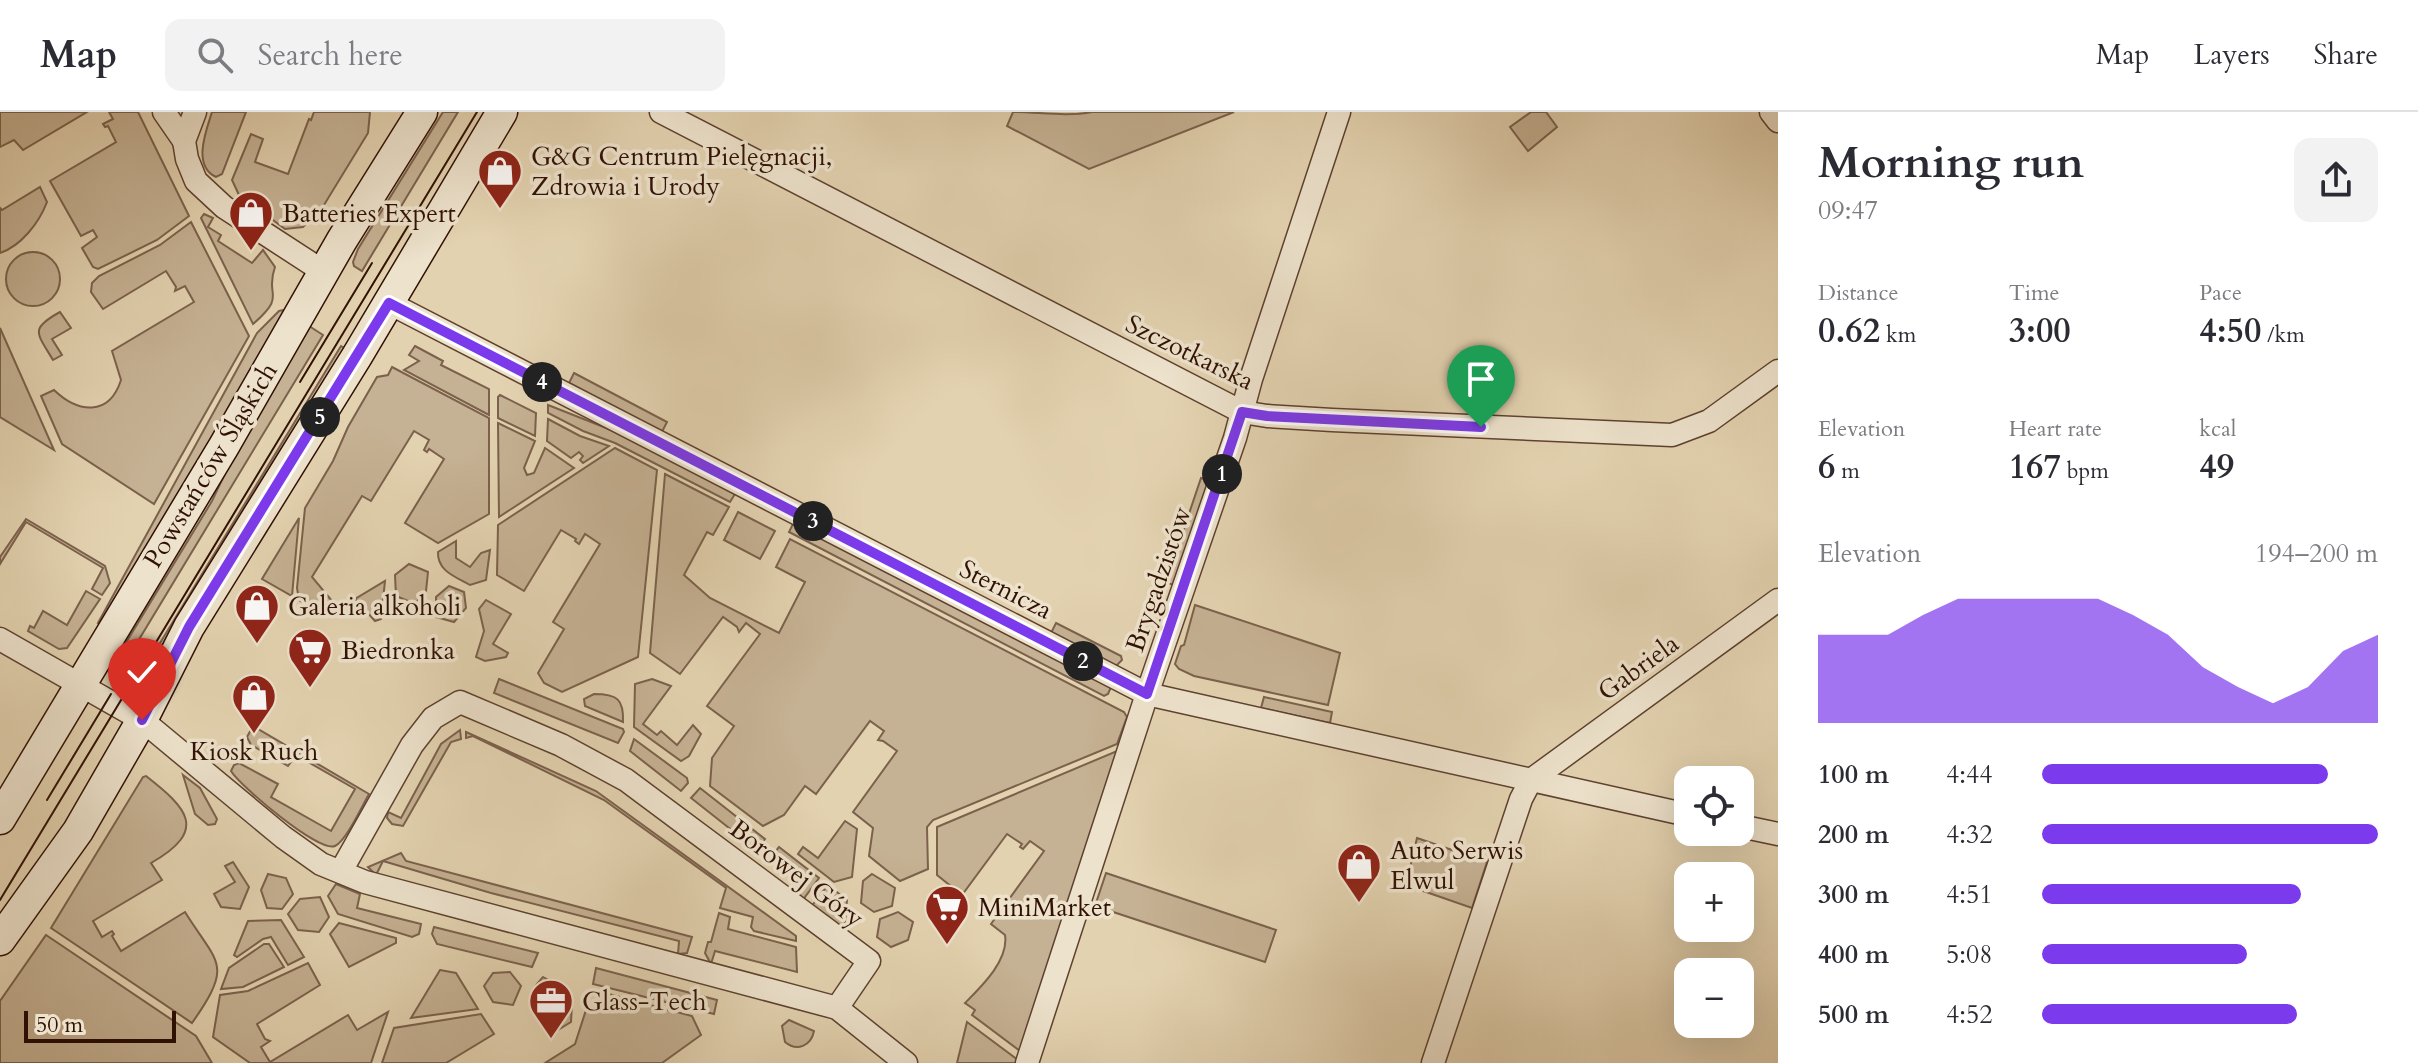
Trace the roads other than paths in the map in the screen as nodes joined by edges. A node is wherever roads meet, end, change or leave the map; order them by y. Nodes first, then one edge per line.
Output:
1 (164, 112) edge
2 (195, 112) edge
3 (422, 112) edge
4 (502, 112) edge
5 (661, 112) edge
6 (1339, 112) edge
7 (1771, 112) edge
8 (1778, 121) edge
9 (184, 141) junction
10 (324, 272) junction
11 (389, 303) junction
12 (1778, 371) edge
13 (1242, 412) junction
14 (1778, 600) edge
15 (0, 639) edge
16 (79, 686) junction
17 (1147, 694) junction
18 (142, 720) junction
19 (1531, 780) junction
20 (1674, 812) edge
21 (0, 819) edge
22 (1754, 829) edge
23 (1778, 834) edge
24 (341, 871) junction
25 (0, 940) edge
26 (837, 1008) junction
27 (906, 1063) edge
28 (1027, 1063) edge
29 (1433, 1063) edge

1 - 9 street
2 - 9 street
3 - 10 main road, Powstańców Śląskich
4 - 11 main road
5 - 13 street, Szczotkarska
6 - 13 street, Brygadzistów
7 - 8 street
9 - 10 street
10 - 16 main road, Powstańców Śląskich
11 - 17 street, Sternicza
11 - 18 main road
12 - 13 street, Szczotkarska
13 - 17 street, Brygadzistów
14 - 19 street, Gabriela
15 - 16 street
16 - 18 street
16 - 21 main road, Powstańców Śląskich
17 - 19 street, Sternicza
17 - 28 street, Brygadzistów
18 - 24 street
18 - 25 main road
19 - 20 street, Sternicza
19 - 29 street
22 - 23 street
24 - 26 street
24 - 26 street, Borowej Góry
26 - 27 street

